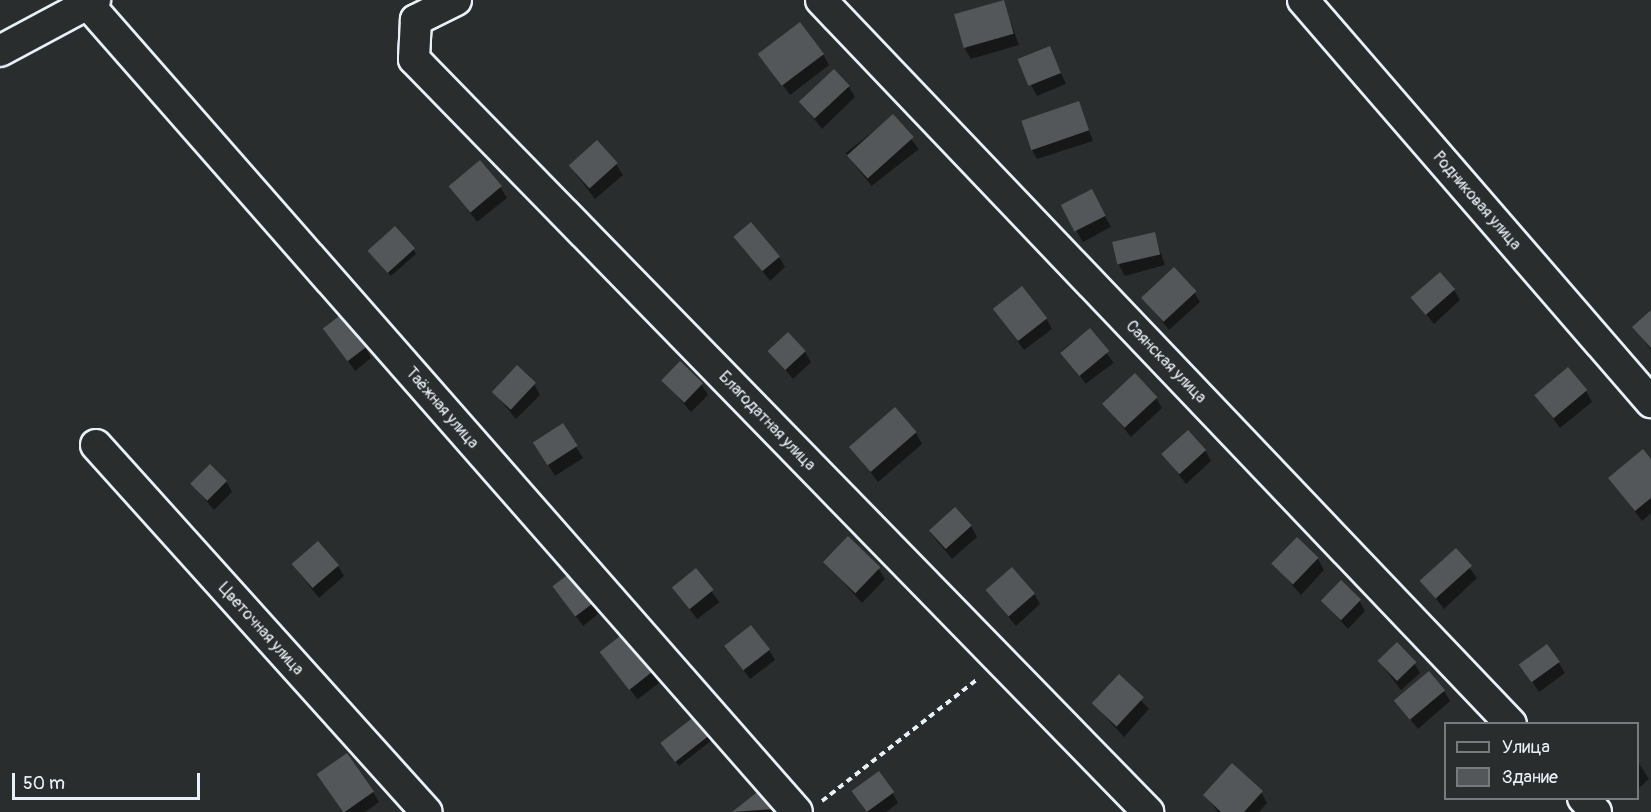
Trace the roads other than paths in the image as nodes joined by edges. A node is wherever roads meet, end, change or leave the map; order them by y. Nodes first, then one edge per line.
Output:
1 (456, 0) edge
2 (820, 0) edge
3 (1303, 0) edge
4 (91, 2) edge
5 (0, 51) edge
6 (1651, 402) edge
7 (96, 445) dead end
8 (1510, 722) edge
9 (1585, 800) edge
10 (807, 808) edge
11 (427, 812) edge
12 (1148, 812) edge
13 (1596, 812) edge

1 - 12 street, Благодатная улица
2 - 8 street, Саянская улица
3 - 6 street, Родниковая улица
4 - 5 street
4 - 10 street, Таёжная улица
7 - 11 street, Цветочная улица
9 - 13 street

